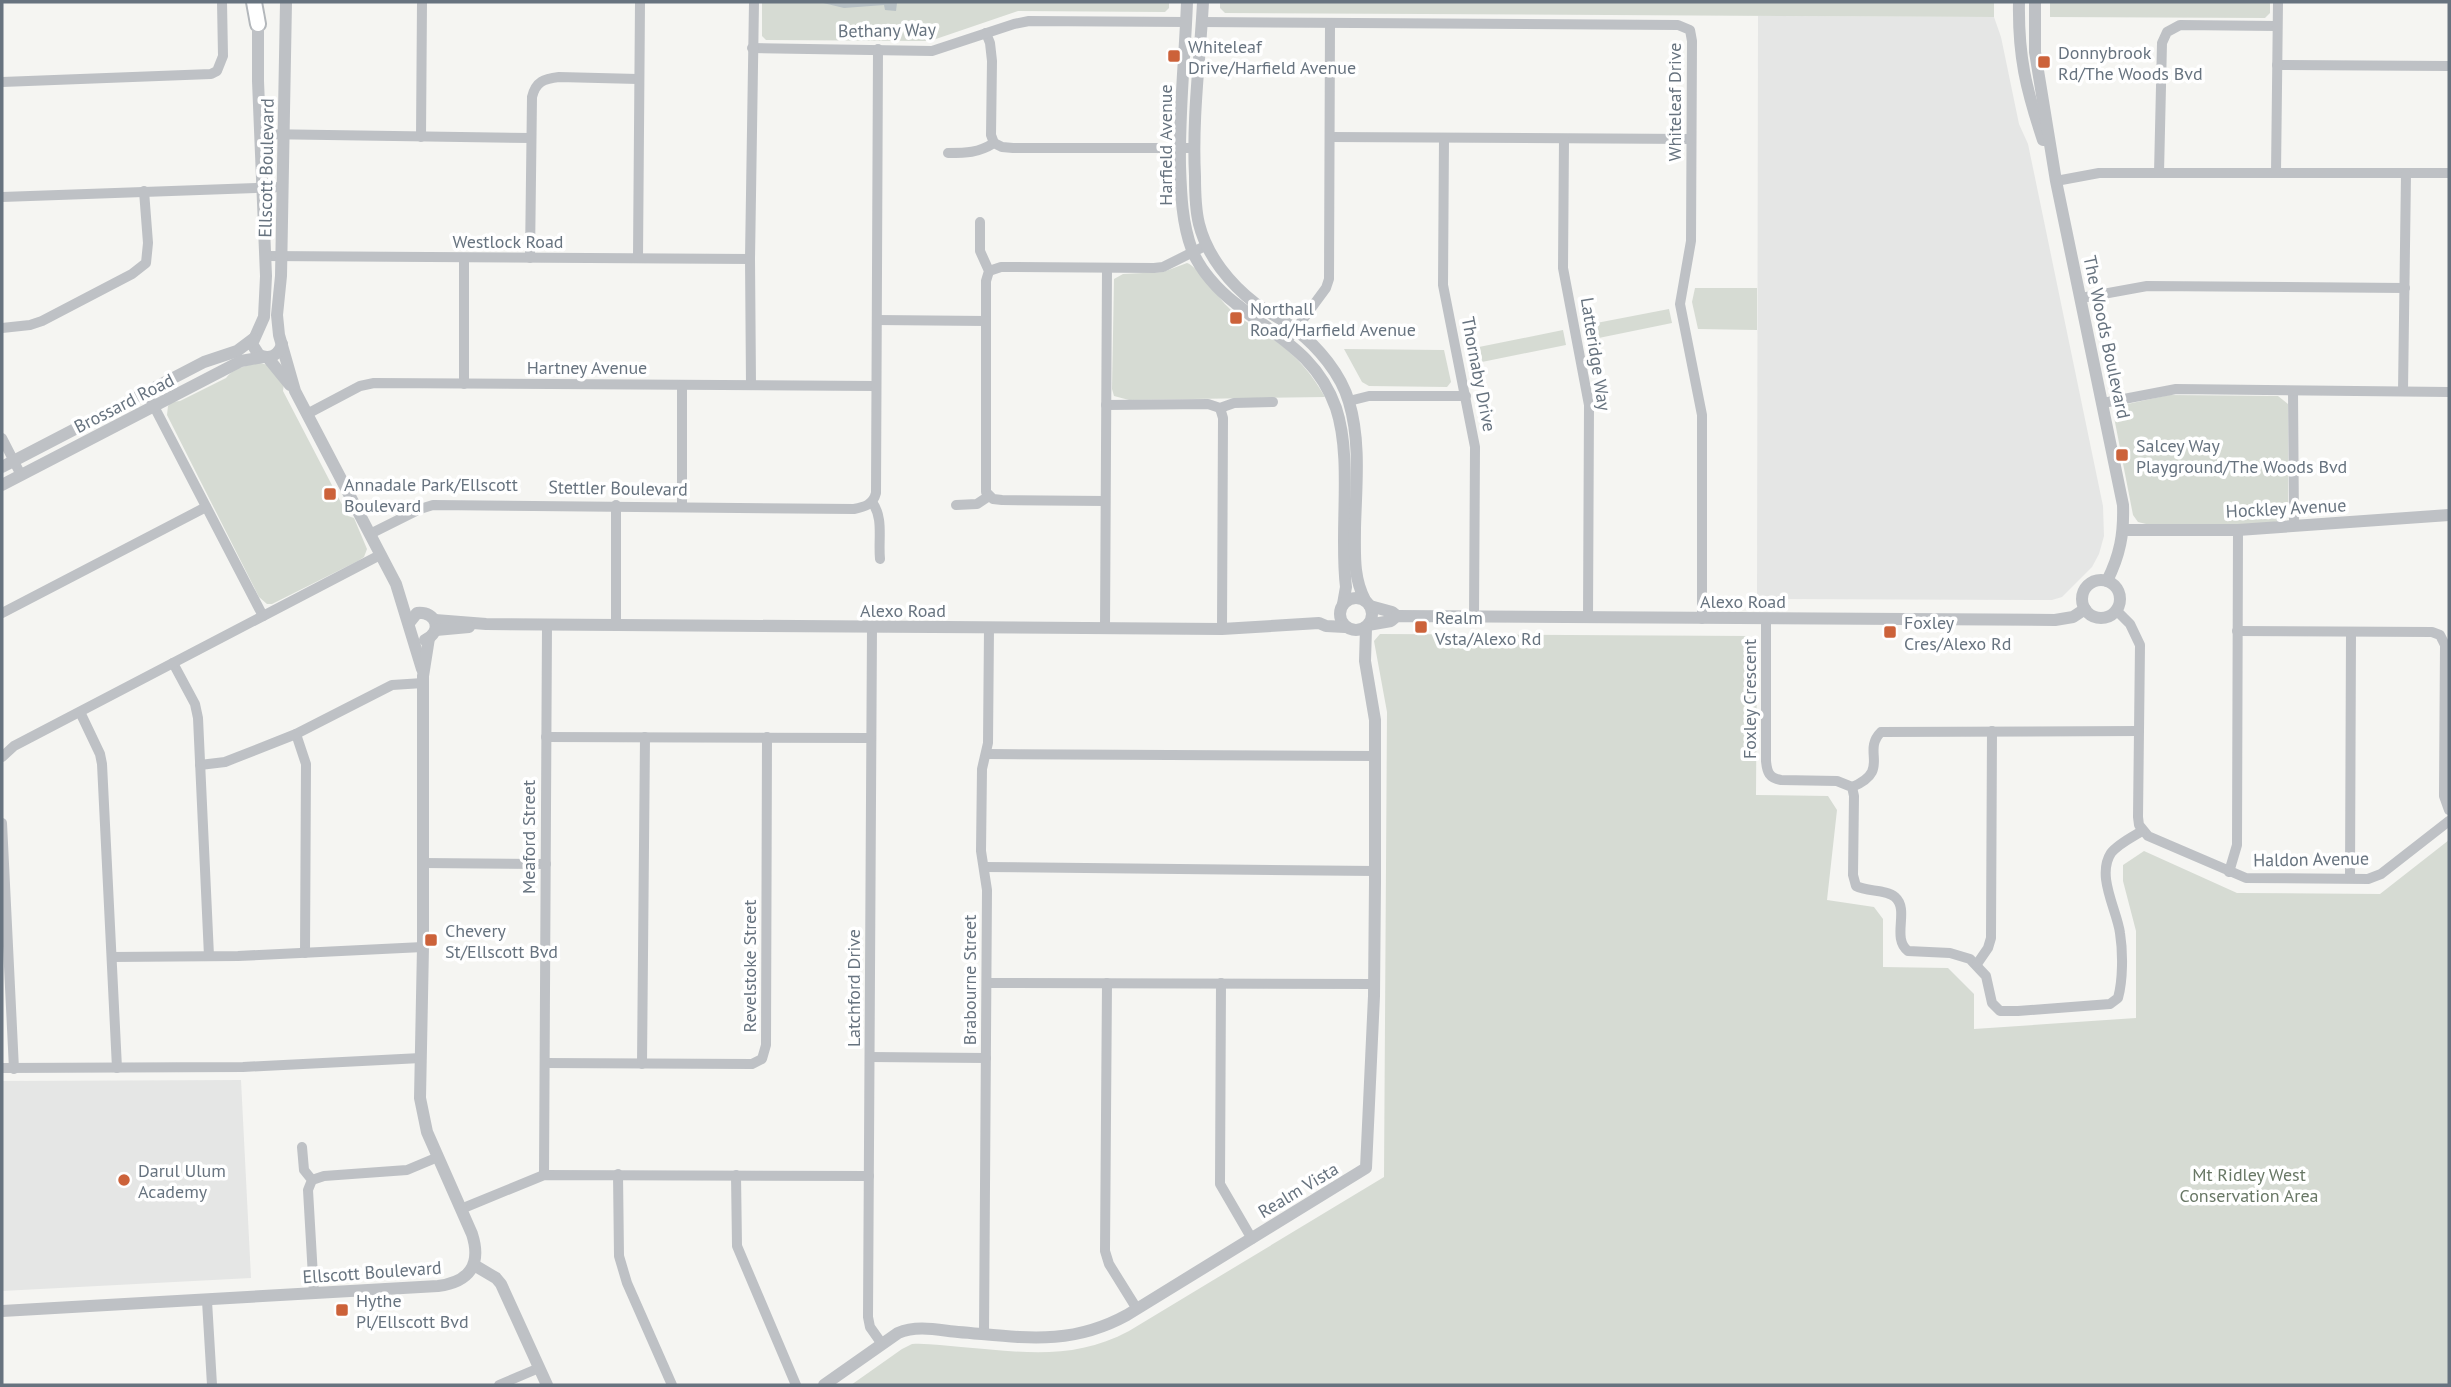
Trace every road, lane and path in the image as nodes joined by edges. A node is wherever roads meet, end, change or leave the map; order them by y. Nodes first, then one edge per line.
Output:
1 (222, 2) edge
2 (256, 2) edge
3 (286, 2) edge
4 (422, 2) edge
5 (640, 2) edge
6 (754, 2) edge
7 (1187, 2) edge
8 (1203, 2) edge
9 (2019, 2) edge
10 (2035, 2) edge
11 (2278, 2) edge
12 (1186, 22) junction
13 (1202, 22) junction
14 (1330, 23) junction
15 (258, 24) joint
16 (2277, 26) junction
17 (986, 33) junction
18 (752, 48) junction
19 (878, 50) junction
20 (2277, 65) junction
21 (2449, 66) edge
22 (638, 79) junction
23 (2, 82) edge
24 (261, 134) junction
25 (283, 135) junction
26 (421, 137) junction
27 (1330, 137) junction
28 (531, 138) junction
29 (1444, 138) junction
30 (1564, 138) junction
31 (1691, 139) junction
32 (994, 143) junction
33 (1187, 148) junction
34 (948, 153) dead end
35 (2159, 173) junction
36 (2276, 173) junction
37 (2449, 173) edge
38 (2406, 174) junction
39 (2056, 181) junction
40 (263, 187) junction
41 (282, 187) junction
42 (145, 191) junction
43 (2, 198) edge
44 (980, 222) dead end
45 (1207, 245) junction
46 (1193, 251) junction
47 (266, 256) junction
48 (282, 257) junction
49 (464, 258) junction
50 (530, 258) junction
51 (638, 258) junction
52 (750, 259) junction
53 (1107, 269) junction
54 (989, 271) junction
55 (2405, 288) junction
56 (2081, 298) junction
57 (877, 320) junction
58 (986, 321) junction
59 (2, 328) edge
60 (1296, 329) junction
61 (256, 335) junction
62 (280, 340) junction
63 (1287, 341) junction
64 (266, 357) junction
65 (464, 384) junction
66 (751, 385) junction
67 (682, 386) junction
68 (875, 386) junction
69 (146, 391) junction
70 (295, 391) junction
71 (2293, 391) junction
72 (2403, 391) junction
73 (2449, 391) edge
74 (1466, 396) junction
75 (1349, 401) junction
76 (1272, 402) dead end
77 (2103, 403) junction
78 (1106, 405) junction
79 (155, 406) junction
80 (1220, 408) junction
81 (307, 414) junction
82 (2, 438) edge
83 (7, 464) edge
84 (21, 475) junction
85 (2, 485) edge
86 (989, 496) junction
87 (1105, 501) junction
88 (872, 502) junction
89 (616, 505) junction
90 (956, 505) dead end
91 (682, 506) junction
92 (206, 507) junction
93 (2449, 515) edge
94 (2294, 526) junction
95 (2124, 530) junction
96 (2238, 530) junction
97 (370, 534) junction
98 (380, 555) junction
99 (880, 559) dead end
100 (2107, 581) junction
101 (396, 584) junction
102 (1368, 603) junction
103 (1342, 607) junction
104 (2085, 610) junction
105 (2116, 611) junction
106 (422, 612) junction
107 (2, 613) edge
108 (263, 616) junction
109 (1398, 616) junction
110 (1474, 617) junction
111 (1588, 618) junction
112 (1702, 619) junction
113 (1766, 619) junction
114 (1319, 623) junction
115 (547, 625) junction
116 (616, 625) junction
117 (1367, 626) junction
118 (872, 627) junction
119 (989, 628) junction
120 (1105, 628) junction
121 (1347, 628) junction
122 (410, 629) junction
123 (433, 629) junction
124 (1222, 629) junction
125 (2237, 631) junction
126 (2351, 632) junction
127 (1365, 661) junction
128 (173, 663) junction
129 (423, 680) junction
130 (79, 712) junction
131 (1992, 731) junction
132 (2139, 731) junction
133 (296, 734) junction
134 (546, 737) junction
135 (645, 737) junction
136 (767, 737) junction
137 (871, 738) junction
138 (987, 754) junction
139 (1375, 756) junction
140 (2, 757) edge
141 (200, 765) junction
142 (1852, 787) junction
143 (2449, 810) edge
144 (2449, 821) edge
145 (2, 823) edge
146 (2142, 831) junction
147 (423, 863) junction
148 (545, 864) junction
149 (984, 867) junction
150 (1375, 871) junction
151 (2229, 872) junction
152 (2350, 878) junction
153 (423, 947) junction
154 (305, 953) junction
155 (209, 956) junction
156 (112, 957) junction
157 (1977, 964) junction
158 (987, 983) junction
159 (1107, 983) junction
160 (1221, 984) junction
161 (1374, 984) junction
162 (870, 1057) junction
163 (421, 1058) junction
164 (986, 1058) junction
165 (545, 1063) junction
166 (642, 1064) junction
167 (117, 1068) junction
168 (8, 1069) edge
169 (302, 1147) dead end
170 (438, 1157) junction
171 (618, 1174) junction
172 (544, 1175) junction
173 (736, 1175) junction
174 (869, 1176) junction
175 (312, 1180) junction
176 (461, 1209) junction
177 (1252, 1239) junction
178 (474, 1265) junction
179 (314, 1294) junction
180 (207, 1301) junction
181 (1137, 1309) junction
182 (2, 1311) edge
183 (984, 1334) junction
184 (882, 1344) junction
185 (539, 1368) junction
186 (212, 1385) edge
187 (499, 1385) edge
188 (547, 1385) edge
189 (672, 1385) edge
190 (796, 1385) edge
191 (824, 1385) edge

1 - 23 street
2 - 15 main road
3 - 25 street, Ellscott Boulevard
4 - 26 street
5 - 22 street
6 - 18 street
7 - 12 street, Harfield Avenue
8 - 13 street, Harfield Avenue
9 - 39 street, The Woods Boulevard
10 - 39 street, The Woods Boulevard
11 - 16 street
12 - 17 street, Bethany Way
12 - 33 street, Harfield Avenue
13 - 14 street, Whiteleaf Drive
13 - 33 street, Harfield Avenue
14 - 27 street
14 - 31 street, Whiteleaf Drive
15 - 24 street, Ellscott Boulevard
16 - 20 street
16 - 35 street
17 - 19 street, Bethany Way
17 - 32 street
18 - 19 street, Bethany Way
18 - 52 street
19 - 57 street
20 - 21 street
20 - 36 street
22 - 28 street
22 - 51 street
24 - 25 street
24 - 40 street, Ellscott Boulevard
25 - 26 street
25 - 41 street, Ellscott Boulevard
26 - 28 street
27 - 29 street
27 - 60 street
28 - 50 street
29 - 30 street
29 - 74 street, Thornaby Drive
30 - 31 street
30 - 111 street, Latteridge Way
31 - 112 street, Whiteleaf Drive
32 - 33 street
32 - 34 street
33 - 45 street, Harfield Avenue
33 - 46 street, Harfield Avenue
35 - 36 street
35 - 39 street
36 - 38 street
37 - 38 street
38 - 55 street
39 - 56 street, The Woods Boulevard
40 - 41 street
40 - 42 street
40 - 47 street, Ellscott Boulevard
41 - 48 street, Ellscott Boulevard
42 - 43 street
42 - 59 street
44 - 54 street
45 - 46 street
45 - 60 street, Harfield Avenue
46 - 53 street
46 - 63 street, Harfield Avenue
47 - 48 street, Westlock Road
47 - 61 street, Ellscott Boulevard
48 - 49 street, Westlock Road
48 - 62 street, Ellscott Boulevard
49 - 50 street, Westlock Road
49 - 65 street
50 - 51 street, Westlock Road
51 - 52 street, Westlock Road
52 - 66 street
53 - 54 street
53 - 78 street
54 - 58 street
55 - 56 street
55 - 72 street
56 - 77 street, The Woods Boulevard
57 - 58 street
57 - 68 street
58 - 86 street
60 - 63 street
60 - 75 street, Harfield Avenue
61 - 62 street
61 - 64 street
61 - 69 street, Brossard Road
62 - 64 street
62 - 70 street, Ellscott Boulevard
63 - 103 street, Harfield Avenue
64 - 70 street, Ellscott Boulevard
64 - 79 street, Brossard Road
65 - 67 street, Hartney Avenue
65 - 81 street, Hartney Avenue
66 - 67 street, Hartney Avenue
66 - 68 street, Hartney Avenue
67 - 91 street
68 - 88 street
69 - 79 street
69 - 83 street, Brossard Road
70 - 81 street, Ellscott Boulevard
71 - 72 street
71 - 77 street
71 - 94 street
72 - 73 street
74 - 75 street
74 - 110 street, Thornaby Drive
75 - 102 street, Harfield Avenue
76 - 80 street
77 - 95 street, The Woods Boulevard
78 - 80 street
78 - 87 street
79 - 84 street, Brossard Road
79 - 92 street
80 - 124 street
81 - 97 street, Ellscott Boulevard
82 - 83 street
83 - 84 street
84 - 85 street, Brossard Road
86 - 87 street
86 - 90 street
87 - 120 street
88 - 91 street, Stettler Boulevard
88 - 99 street
89 - 91 street, Stettler Boulevard
89 - 97 street, Stettler Boulevard
89 - 116 street
92 - 107 street
92 - 108 street
93 - 94 street, Hockley Avenue
94 - 96 street, Hockley Avenue
95 - 96 street, Hockley Avenue
95 - 100 street, The Woods Boulevard
96 - 125 street
97 - 98 street, Ellscott Boulevard
98 - 101 street, Ellscott Boulevard
98 - 108 street
100 - 104 street
100 - 105 street
101 - 106 street, Ellscott Boulevard
101 - 122 street, Ellscott Boulevard
102 - 103 street
102 - 109 street, Alexo Road
102 - 117 street
103 - 114 street, Alexo Road
103 - 121 street
104 - 105 street
104 - 113 street, Alexo Road
105 - 132 street
106 - 122 street
106 - 123 street
108 - 128 street
109 - 110 street, Alexo Road
109 - 117 street, Alexo Road
110 - 111 street, Alexo Road
111 - 112 street, Alexo Road
112 - 113 street, Alexo Road
113 - 142 street, Foxley Crescent
114 - 121 street, Alexo Road
114 - 124 street, Alexo Road
115 - 116 street, Alexo Road
115 - 123 street, Alexo Road
115 - 134 street, Meaford Street
116 - 118 street, Alexo Road
117 - 121 street
117 - 127 street, Realm Vista
118 - 119 street, Alexo Road
118 - 137 street, Latchford Drive
119 - 120 street, Alexo Road
119 - 138 street, Brabourne Street
120 - 124 street, Alexo Road
121 - 127 street, Realm Vista
122 - 123 street
122 - 129 street, Ellscott Boulevard
123 - 129 street, Ellscott Boulevard
125 - 126 street
125 - 151 street
126 - 143 street
126 - 152 street
127 - 139 street, Realm Vista
128 - 130 street
128 - 141 street
129 - 133 street
129 - 147 street, Ellscott Boulevard
130 - 140 street
130 - 156 street
131 - 132 street
131 - 142 street
131 - 157 street
132 - 146 street
133 - 141 street
133 - 154 street
134 - 135 street
134 - 148 street, Meaford Street
135 - 136 street
135 - 166 street
136 - 137 street
136 - 166 street, Revelstoke Street
137 - 162 street, Latchford Drive
138 - 139 street
138 - 149 street, Brabourne Street
139 - 150 street, Realm Vista
141 - 155 street
142 - 157 street
144 - 152 street, Haldon Avenue
145 - 168 street
146 - 151 street, Haldon Avenue
146 - 157 street
147 - 148 street
147 - 153 street, Ellscott Boulevard
148 - 165 street, Meaford Street
149 - 150 street
149 - 158 street, Brabourne Street
150 - 161 street, Realm Vista
151 - 152 street, Haldon Avenue
153 - 154 street
153 - 163 street, Ellscott Boulevard
154 - 155 street
155 - 156 street
156 - 167 street
158 - 159 street
158 - 164 street, Brabourne Street
159 - 160 street
159 - 181 street
160 - 161 street
160 - 177 street
161 - 177 street, Realm Vista
162 - 164 street
162 - 174 street, Latchford Drive
163 - 167 street
163 - 170 street, Ellscott Boulevard
164 - 183 street, Brabourne Street
165 - 166 street, Revelstoke Street
165 - 172 street, Meaford Street
167 - 168 street
169 - 175 street
170 - 175 street
170 - 176 street, Ellscott Boulevard
171 - 172 street
171 - 173 street
171 - 189 street
172 - 176 street
173 - 174 street
173 - 190 street
174 - 184 street, Latchford Drive
175 - 179 street
176 - 178 street, Ellscott Boulevard
177 - 181 street, Realm Vista
178 - 179 street, Ellscott Boulevard
178 - 185 street
179 - 180 street, Ellscott Boulevard
180 - 182 street, Ellscott Boulevard
180 - 186 street
181 - 183 street, Realm Vista
183 - 184 street, Realm Vista
184 - 191 street, Realm Vista
185 - 187 street
185 - 188 street

